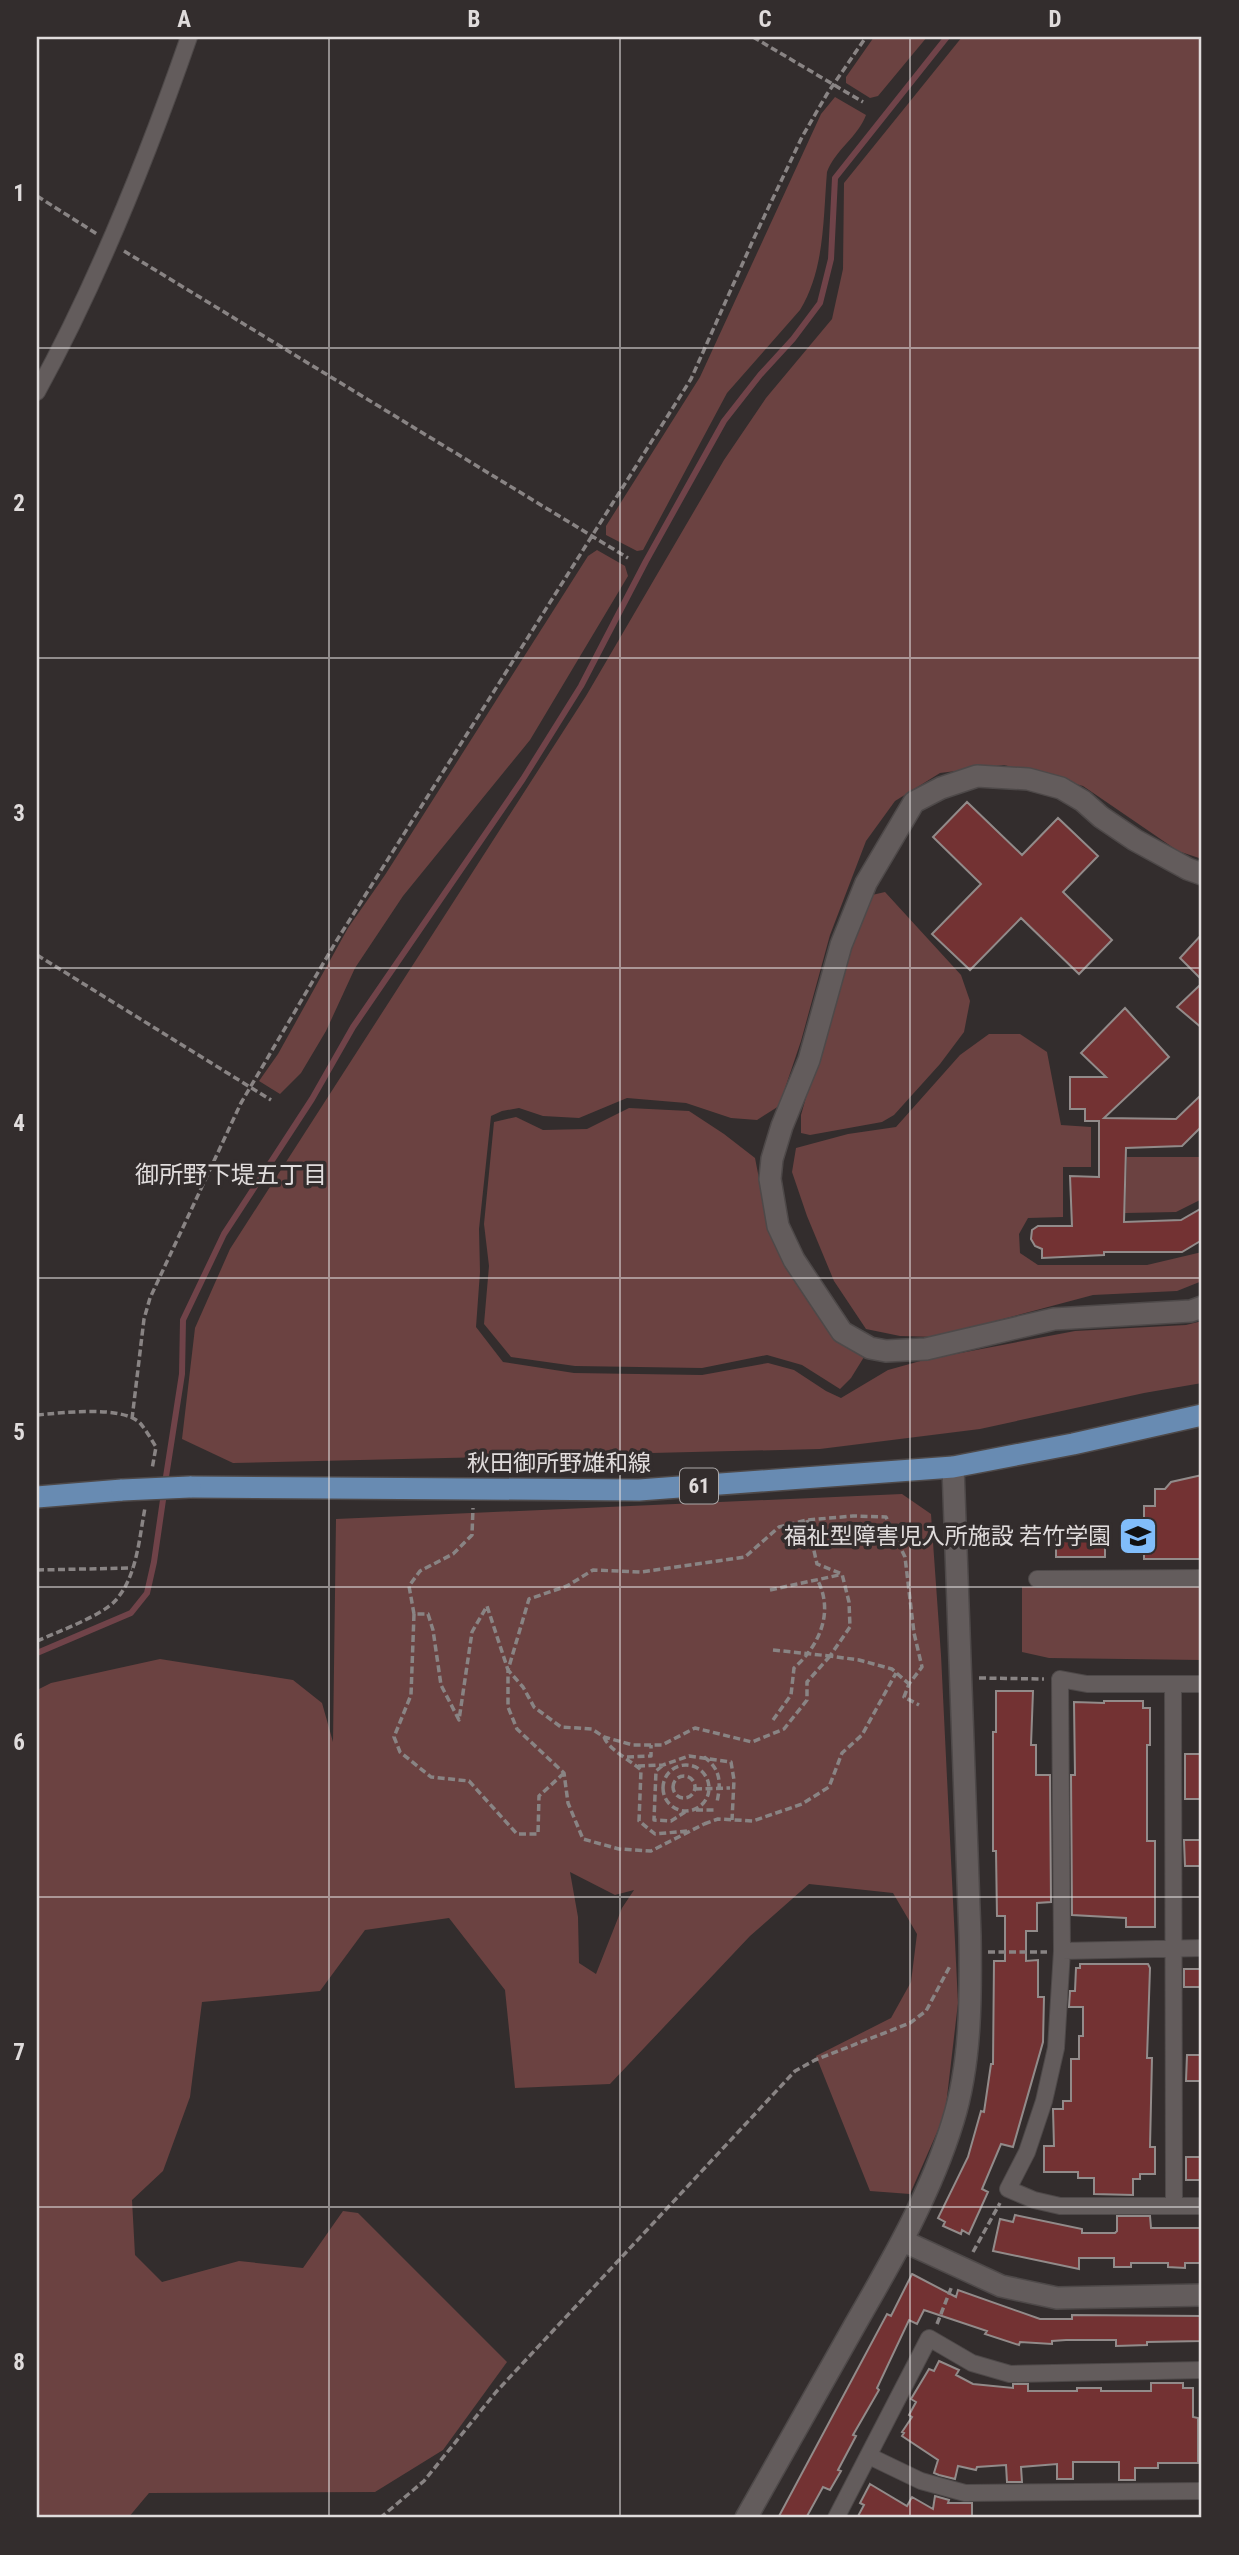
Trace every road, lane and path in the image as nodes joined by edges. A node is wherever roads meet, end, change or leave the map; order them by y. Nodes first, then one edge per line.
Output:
1 (189, 37) edge
2 (753, 37) edge
3 (866, 37) edge
4 (833, 85) junction
5 (863, 102) dead end
6 (37, 196) edge
7 (110, 242) junction
8 (37, 392) edge
9 (592, 538) junction
10 (628, 558) dead end
11 (1202, 874) edge
12 (37, 956) edge
13 (250, 1088) junction
14 (271, 1100) dead end
15 (1202, 1307) edge
16 (37, 1415) edge
17 (1202, 1416) edge
18 (132, 1419) junction
19 (953, 1467) junction
20 (151, 1474) dead end
21 (473, 1489) junction
22 (37, 1497) edge
23 (146, 1501) dead end
24 (807, 1520) junction
25 (132, 1568) junction
26 (37, 1570) edge
27 (842, 1574) junction
28 (1202, 1578) edge
29 (1037, 1579) dead end
30 (818, 1581) junction
31 (770, 1591) dead end
32 (414, 1614) junction
33 (37, 1640) edge
34 (773, 1650) dead end
35 (810, 1654) junction
36 (830, 1656) junction
37 (508, 1670) junction
38 (896, 1672) junction
39 (979, 1678) dead end
40 (1060, 1679) junction
41 (909, 1684) junction
42 (1173, 1685) junction
43 (1202, 1685) edge
44 (919, 1705) dead end
45 (773, 1720) dead end
46 (604, 1737) junction
47 (651, 1745) junction
48 (702, 1756) junction
49 (627, 1757) junction
50 (709, 1760) junction
51 (663, 1765) junction
52 (685, 1765) junction
53 (636, 1766) junction
54 (701, 1770) junction
55 (564, 1773) junction
56 (684, 1776) junction
57 (673, 1788) junction
58 (709, 1788) junction
59 (720, 1788) junction
60 (730, 1788) dead end
61 (695, 1789) junction
62 (663, 1790) junction
63 (717, 1802) dead end
64 (715, 1810) dead end
65 (686, 1811) junction
66 (732, 1820) junction
67 (704, 1824) junction
68 (1173, 1948) junction
69 (1202, 1948) edge
70 (1062, 1951) junction
71 (986, 1952) dead end
72 (951, 1965) dead end
73 (1008, 2189) junction
74 (1174, 2206) junction
75 (1202, 2206) edge
76 (903, 2241) junction
77 (970, 2257) dead end
78 (954, 2280) dead end
79 (1202, 2295) edge
80 (929, 2337) junction
81 (1202, 2370) edge
82 (869, 2456) junction
83 (1202, 2491) edge
84 (380, 2518) edge
85 (746, 2518) edge
86 (836, 2518) edge

1 - 7 street
2 - 4 path
3 - 4 path
4 - 5 path
4 - 9 path
6 - 7 path
7 - 8 street
7 - 9 path
9 - 10 path
9 - 13 path
11 - 15 street
12 - 13 path
13 - 14 path
13 - 18 path
16 - 18 path
17 - 19 main road, 秋田御所野雄和線 / 61
18 - 20 path
19 - 21 main road, 秋田御所野雄和線 / 61
19 - 76 street
21 - 22 main road, 秋田御所野雄和線 / 61, bridge
21 - 32 path
23 - 25 path
24 - 27 path
24 - 37 path
24 - 41 path
25 - 26 path
25 - 33 path
27 - 30 path
27 - 36 path
28 - 29 street
30 - 31 path
30 - 35 path
32 - 37 path
32 - 55 path
34 - 35 path
35 - 36 path
35 - 45 path
36 - 38 path
36 - 47 path
37 - 46 path
37 - 55 path
38 - 41 path
38 - 66 path
39 - 40 path
40 - 42 street
40 - 70 street
41 - 44 path
42 - 43 street
42 - 68 street
46 - 47 path
46 - 49 path
47 - 49 path
48 - 50 path
48 - 51 path
48 - 66 path
49 - 53 path
50 - 54 path
50 - 59 path
51 - 53 path
51 - 65 path
52 - 54 path
52 - 56 path
52 - 62 path
53 - 67 path
54 - 58 path
55 - 67 path
56 - 57 path
56 - 61 path
57 - 61 path
57 - 62 path
58 - 59 path
58 - 61 path
58 - 65 path
59 - 60 path
59 - 63 path
62 - 65 path
64 - 65 path
66 - 67 path
68 - 69 street
68 - 70 street
68 - 74 street
70 - 71 path
70 - 73 street
72 - 84 path
73 - 74 street
73 - 77 path
74 - 75 street
76 - 79 street
76 - 85 street
78 - 80 path
80 - 81 street
80 - 82 street
82 - 83 street
82 - 86 street

